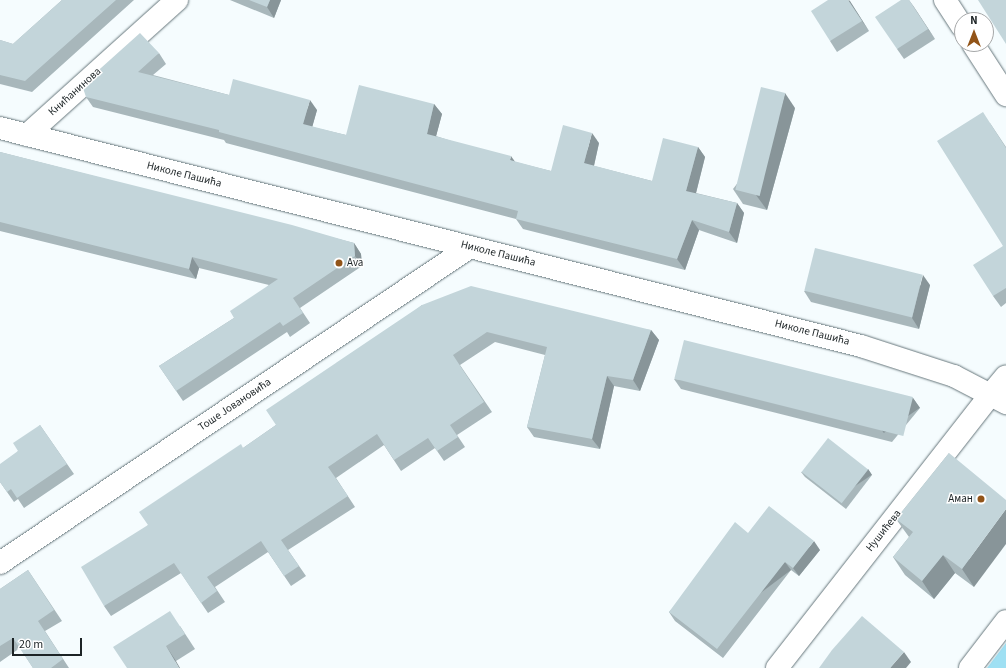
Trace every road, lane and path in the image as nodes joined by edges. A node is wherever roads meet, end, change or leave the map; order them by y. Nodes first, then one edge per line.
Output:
1 (177, 0) edge
2 (945, 0) edge
3 (954, 14) edge
4 (978, 52) edge
5 (1006, 95) edge
6 (0, 128) edge
7 (26, 135) junction
8 (470, 247) junction
9 (1006, 376) edge
10 (998, 399) edge
11 (0, 563) edge
12 (1006, 621) edge
13 (777, 668) edge
14 (970, 668) edge

1 - 7 street, Книћанинова
2 - 3 street
4 - 5 street
6 - 7 street, Николе Пашића
7 - 8 street, Николе Пашића
8 - 10 street, Николе Пашића
8 - 11 street, Тоше Јовановића
9 - 10 street, Нушићева
10 - 13 street, Нушићева
12 - 14 street

